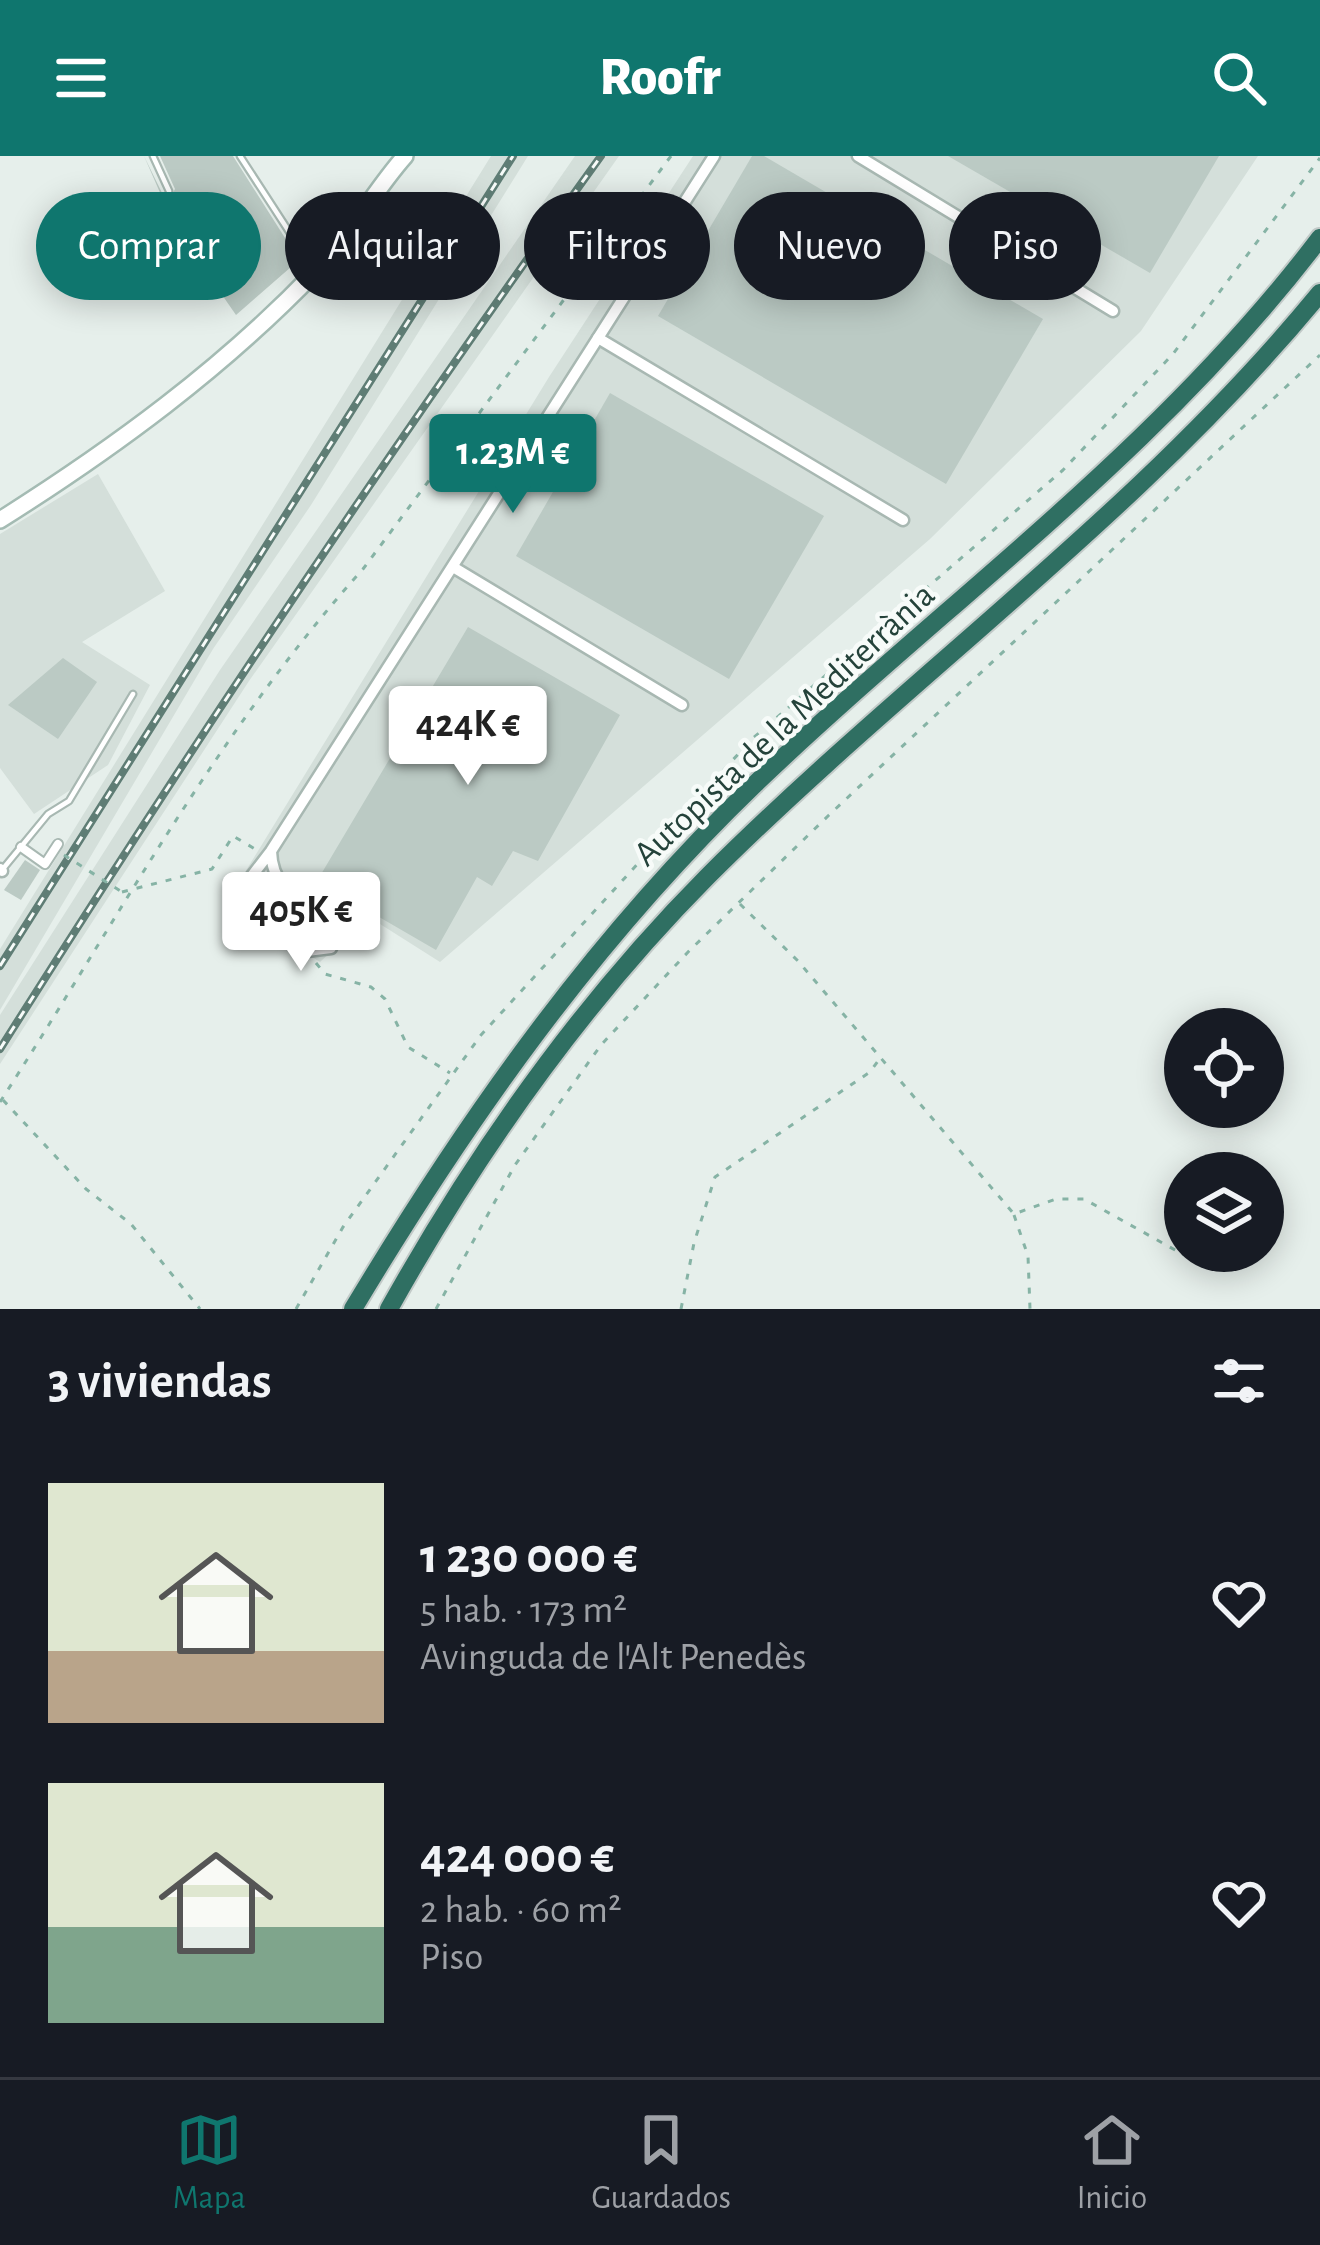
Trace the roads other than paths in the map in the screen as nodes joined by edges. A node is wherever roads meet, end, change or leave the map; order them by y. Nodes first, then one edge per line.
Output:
1 (153, 156) edge
2 (240, 156) edge
3 (714, 156) edge
4 (858, 156) edge
5 (402, 158) edge
6 (169, 191) dead end
7 (379, 192) edge
8 (285, 226) edge
9 (1320, 238) edge
10 (1320, 293) edge
11 (285, 299) edge
12 (1113, 311) dead end
13 (598, 338) junction
14 (0, 520) edge
15 (903, 520) dead end
16 (453, 568) junction
17 (133, 694) dead end
18 (682, 705) dead end
19 (58, 844) dead end
20 (21, 847) junction
21 (269, 853) junction
22 (1, 870) edge
23 (353, 1309) edge
24 (388, 1309) edge

1 - 6 lane
2 - 8 lane
3 - 13 street
4 - 12 street
5 - 7 main road
9 - 23 highway, Autopista de la Mediterrània
10 - 24 highway, Autopista de la Mediterrània
11 - 14 main road
13 - 15 street
13 - 16 street
16 - 18 street
16 - 21 street
17 - 20 lane
19 - 20 street
20 - 22 lane
21 - 21 street

